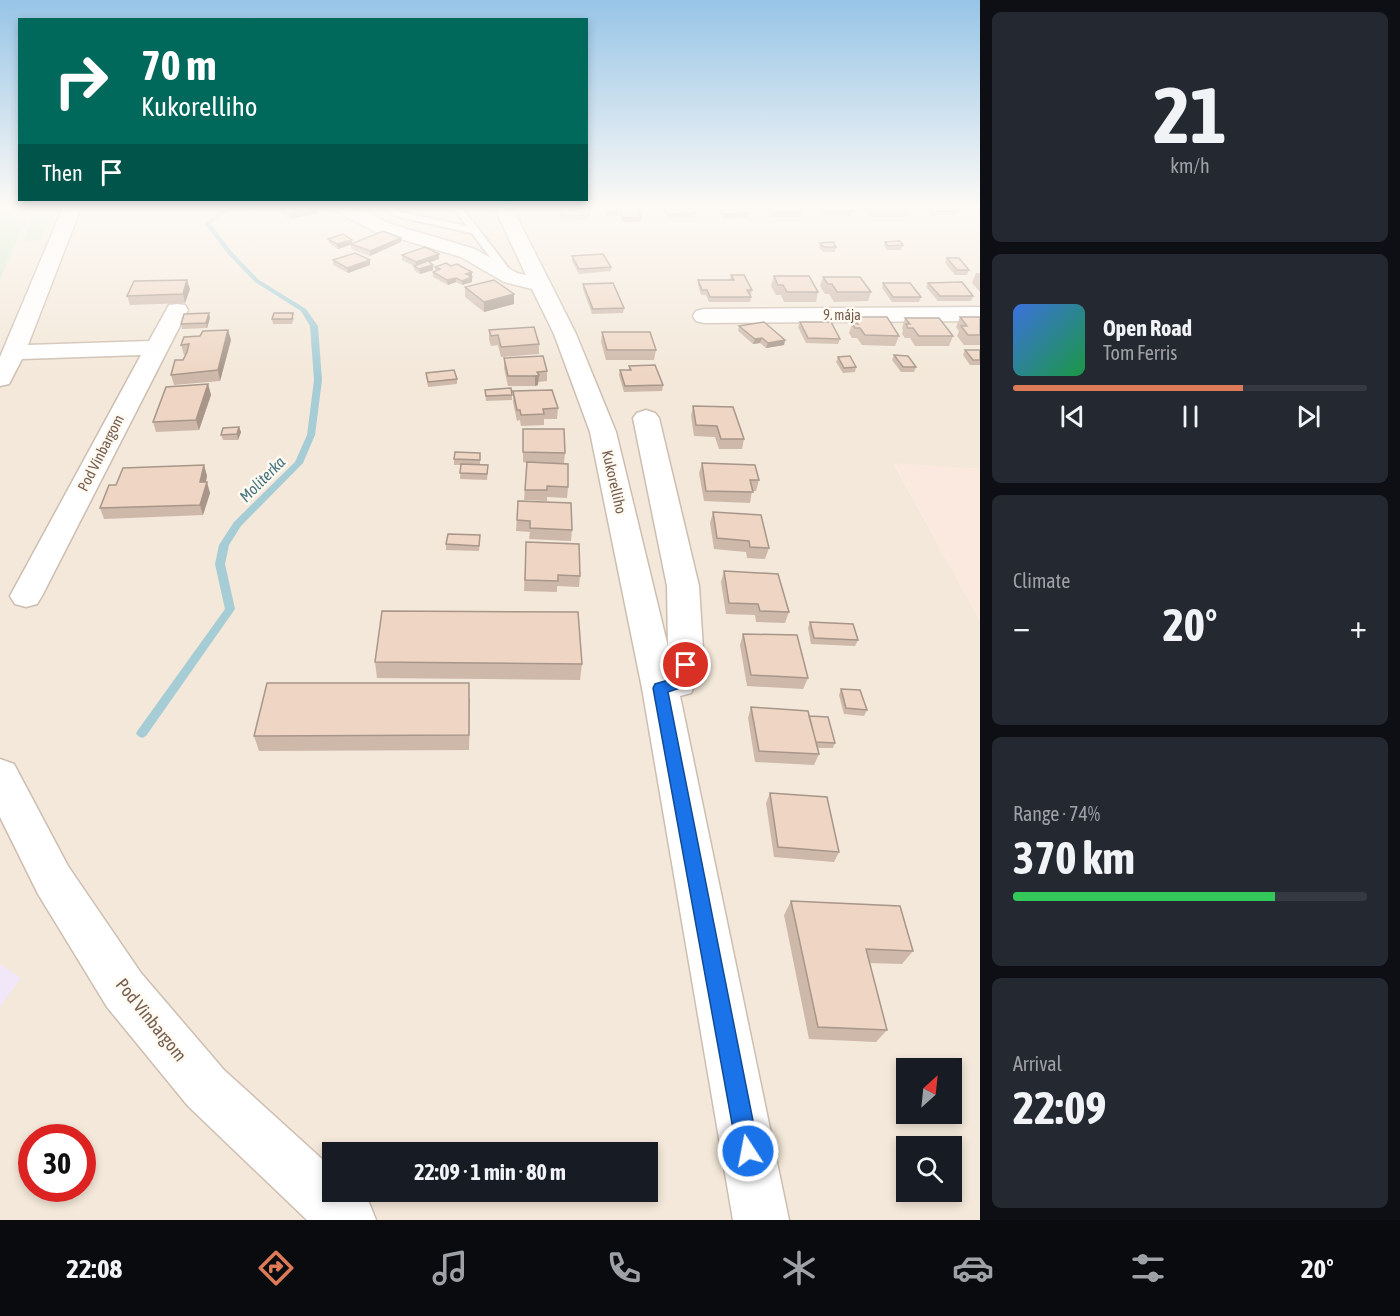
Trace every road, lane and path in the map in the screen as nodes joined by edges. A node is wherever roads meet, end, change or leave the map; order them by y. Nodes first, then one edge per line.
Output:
1 (50, 262) edge
2 (487, 262) edge
3 (507, 262) edge
4 (520, 262) edge
5 (526, 281) junction
6 (177, 310) edge
7 (980, 314) edge
8 (704, 316) dead end
9 (156, 348) junction
10 (14, 352) junction
11 (0, 379) edge
12 (646, 418) dead end
13 (26, 596) dead end
14 (660, 688) junction
15 (1, 775) edge
16 (348, 1220) edge
17 (761, 1220) edge

1 - 10 street
2 - 5 street
3 - 5 lane
4 - 5 street, Kukorelliho
5 - 14 street, Kukorelliho
6 - 9 street, Pod Vinbargom
7 - 8 street, 9. mája
9 - 10 street
9 - 13 street, Pod Vinbargom
10 - 11 street
12 - 14 street
14 - 17 street, Kukorelliho
15 - 16 street, Pod Vinbargom

